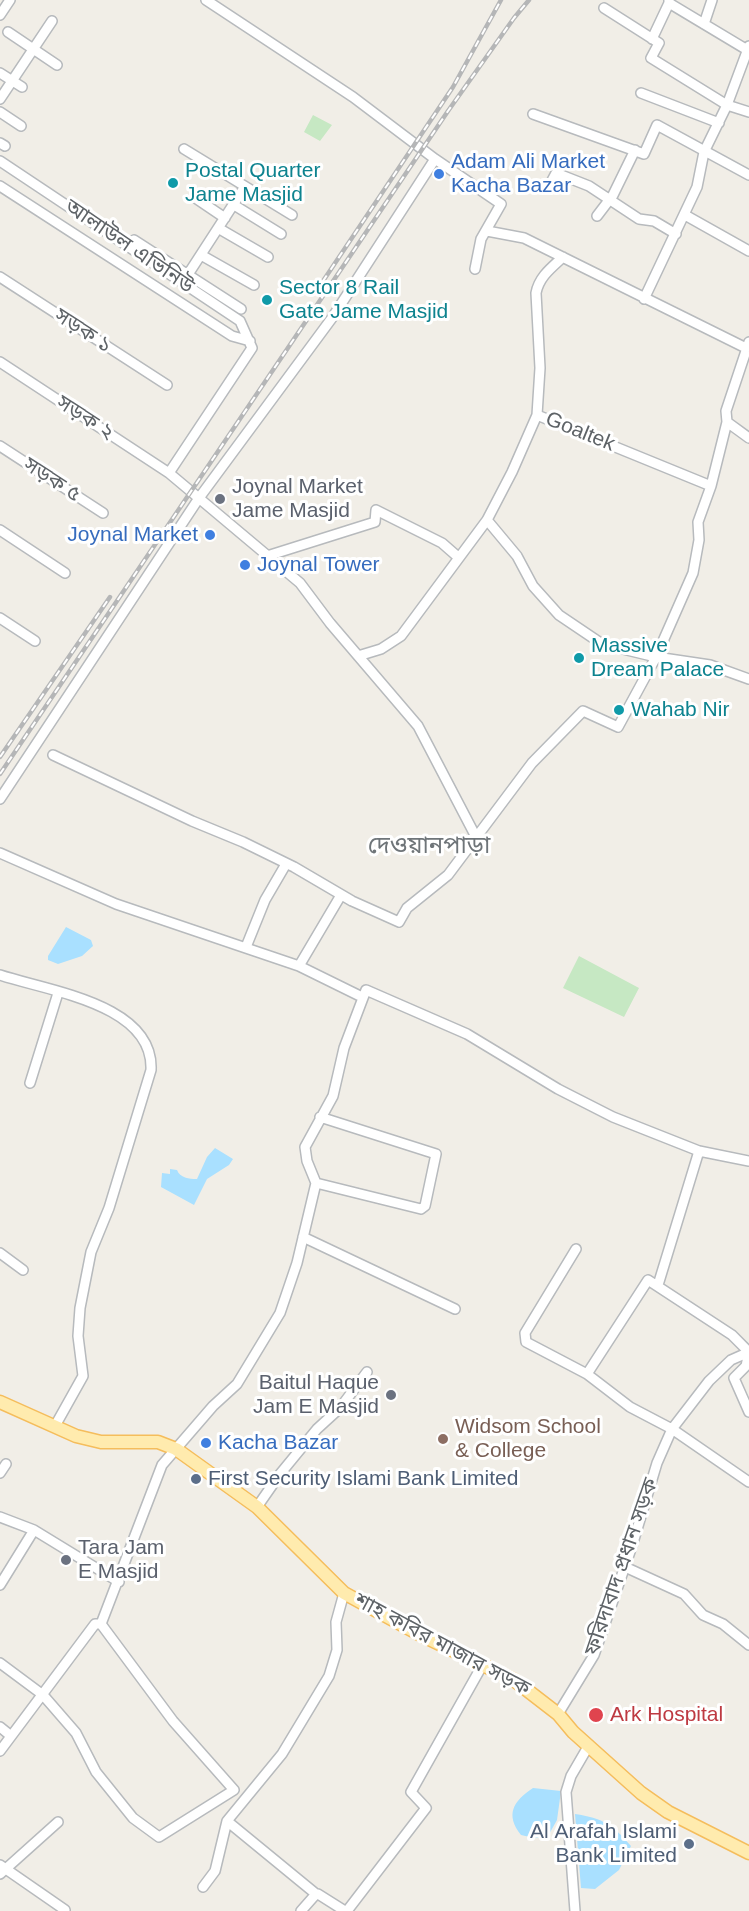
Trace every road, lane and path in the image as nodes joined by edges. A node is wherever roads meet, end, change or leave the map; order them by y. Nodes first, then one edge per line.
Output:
1 (10, 0) edge
2 (206, 0) edge
3 (712, 0) edge
4 (669, 1) edge
5 (604, 8) dead end
6 (0, 15) edge
7 (52, 21) dead end
8 (704, 24) junction
9 (8, 32) dead end
10 (652, 39) junction
11 (33, 49) junction
12 (748, 49) edge
13 (57, 64) dead end
14 (0, 73) edge
15 (12, 81) junction
16 (22, 87) dead end
17 (641, 93) dead end
18 (0, 99) edge
19 (727, 105) junction
20 (0, 112) edge
21 (749, 112) edge
22 (533, 114) dead end
23 (719, 123) junction
24 (21, 126) dead end
25 (184, 149) dead end
26 (635, 150) junction
27 (704, 152) junction
28 (435, 159) junction
29 (0, 161) edge
30 (749, 175) edge
31 (0, 186) edge
32 (244, 188) junction
33 (548, 188) dead end
34 (194, 197) dead end
35 (608, 199) junction
36 (234, 205) junction
37 (292, 215) dead end
38 (685, 215) junction
39 (597, 216) dead end
40 (225, 218) junction
41 (218, 228) junction
42 (488, 231) junction
43 (281, 234) dead end
44 (676, 234) junction
45 (135, 240) dead end
46 (749, 251) edge
47 (201, 255) junction
48 (268, 257) dead end
49 (563, 257) junction
50 (475, 269) dead end
51 (0, 277) edge
52 (185, 279) junction
53 (254, 285) dead end
54 (644, 299) junction
55 (241, 309) dead end
56 (250, 341) junction
57 (748, 345) edge
58 (0, 362) edge
59 (167, 385) dead end
60 (537, 415) junction
61 (727, 422) junction
62 (749, 438) edge
63 (0, 446) edge
64 (170, 473) junction
65 (711, 486) junction
66 (199, 498) junction
67 (103, 513) dead end
68 (487, 520) junction
69 (0, 530) edge
70 (267, 556) junction
71 (458, 557) junction
72 (65, 573) dead end
73 (0, 618) edge
74 (35, 641) dead end
75 (358, 656) junction
76 (656, 657) junction
77 (749, 679) edge
78 (53, 755) dead end
79 (0, 799) edge
80 (476, 837) junction
81 (0, 853) edge
82 (286, 864) junction
83 (341, 895) junction
84 (246, 947) junction
85 (298, 966) junction
86 (0, 975) edge
87 (58, 993) junction
88 (362, 998) junction
89 (30, 1083) dead end
90 (320, 1117) junction
91 (699, 1151) junction
92 (749, 1161) edge
93 (316, 1183) junction
94 (303, 1238) junction
95 (576, 1249) dead end
96 (0, 1253) edge
97 (24, 1269) dead end
98 (658, 1285) junction
99 (455, 1309) dead end
100 (749, 1352) edge
101 (367, 1372) dead end
102 (587, 1374) junction
103 (0, 1402) edge
104 (749, 1412) edge
105 (55, 1426) junction
106 (672, 1429) junction
107 (176, 1449) junction
108 (6, 1464) dead end
109 (0, 1473) edge
110 (749, 1482) edge
111 (257, 1507) junction
112 (0, 1517) edge
113 (34, 1530) junction
114 (625, 1567) junction
115 (119, 1582) junction
116 (0, 1585) edge
117 (344, 1593) junction
118 (101, 1624) junction
119 (749, 1645) edge
120 (0, 1664) edge
121 (483, 1664) junction
122 (43, 1695) junction
123 (558, 1714) junction
124 (0, 1726) edge
125 (11, 1736) junction
126 (589, 1745) junction
127 (0, 1751) edge
128 (227, 1821) junction
129 (58, 1822) dead end
130 (749, 1853) edge
131 (2, 1870) edge
132 (202, 1887) dead end
133 (318, 1894) dead end
134 (65, 1910) edge
135 (302, 1911) edge
136 (346, 1911) edge
137 (575, 1911) edge

1 - 6 street
2 - 28 street
3 - 8 street
4 - 8 street
4 - 10 street
5 - 10 street
7 - 11 street
8 - 12 street
9 - 11 street
10 - 19 street
11 - 13 street
11 - 15 street
12 - 19 street
14 - 15 street
15 - 16 street
15 - 18 street
17 - 23 street
19 - 21 street
19 - 23 street
20 - 24 street
22 - 26 street
23 - 27 street
25 - 32 street
26 - 27 street
26 - 35 street
27 - 30 street
27 - 38 street
28 - 42 street
28 - 66 street
29 - 52 street, আলাউল এভিনিউ
31 - 56 street
32 - 36 street
32 - 37 street
33 - 35 street
34 - 40 street
35 - 39 street
35 - 44 street
36 - 40 street
36 - 43 street
38 - 44 street
38 - 46 street
40 - 41 street
41 - 47 street
41 - 48 street
42 - 49 street
42 - 50 street
44 - 54 street
45 - 52 street
47 - 52 street
47 - 53 street
49 - 54 street
49 - 60 street, Goaltek
51 - 59 street, সড়ক ১
52 - 55 street
52 - 56 street, আলাউল এভিনিউ
54 - 57 street
56 - 64 street
57 - 61 street
58 - 64 street, সড়ক ২
60 - 65 street, Goaltek
60 - 68 street
61 - 62 street
61 - 65 street
63 - 67 street, সড়ক ৫
64 - 66 street, সড়ক ২
65 - 76 street
66 - 70 street, সড়ক ২
66 - 79 street
68 - 71 street
68 - 76 street
69 - 72 street
70 - 71 street
70 - 75 street, সড়ক ২
71 - 75 street
73 - 74 street
75 - 80 street, সড়ক ২
76 - 77 street
76 - 80 street
78 - 82 street
80 - 83 street
81 - 84 street
82 - 83 street
82 - 84 street
83 - 85 street
84 - 85 street
85 - 88 street
86 - 87 street
87 - 89 street
87 - 105 street
88 - 90 street
88 - 91 street
90 - 93 street
90 - 93 street
91 - 92 street
91 - 98 street
93 - 94 street
94 - 99 street
94 - 107 street
95 - 102 street
96 - 97 street
98 - 100 street
98 - 102 street
100 - 104 street
100 - 106 street, ফরিদাবাদ প্রধান সড়ক
101 - 111 street
102 - 106 street
103 - 105 main road, শাহ কবির মাজার সড়ক
105 - 107 main road, শাহ কবির মাজার সড়ক
106 - 110 street
106 - 114 street, ফরিদাবাদ প্রধান সড়ক
107 - 111 main road, শাহ কবির মাজার সড়ক
107 - 115 street
108 - 109 street
111 - 117 main road, শাহ কবির মাজার সড়ক
112 - 113 street
113 - 115 street
113 - 116 street
114 - 119 street
114 - 123 street, ফরিদাবাদ প্রধান সড়ক
115 - 118 street
117 - 121 main road, শাহ কবির মাজার সড়ক
117 - 128 street
118 - 122 street
118 - 122 street
120 - 122 street
121 - 123 main road, শাহ কবির মাজার সড়ক
121 - 136 street
122 - 125 street
123 - 126 main road, শাহ কবির মাজার সড়ক
124 - 125 street
125 - 127 street
126 - 130 main road, শাহ কবির মাজার সড়ক
126 - 137 street
128 - 132 street
128 - 135 street
129 - 131 street
131 - 134 street
133 - 136 street

